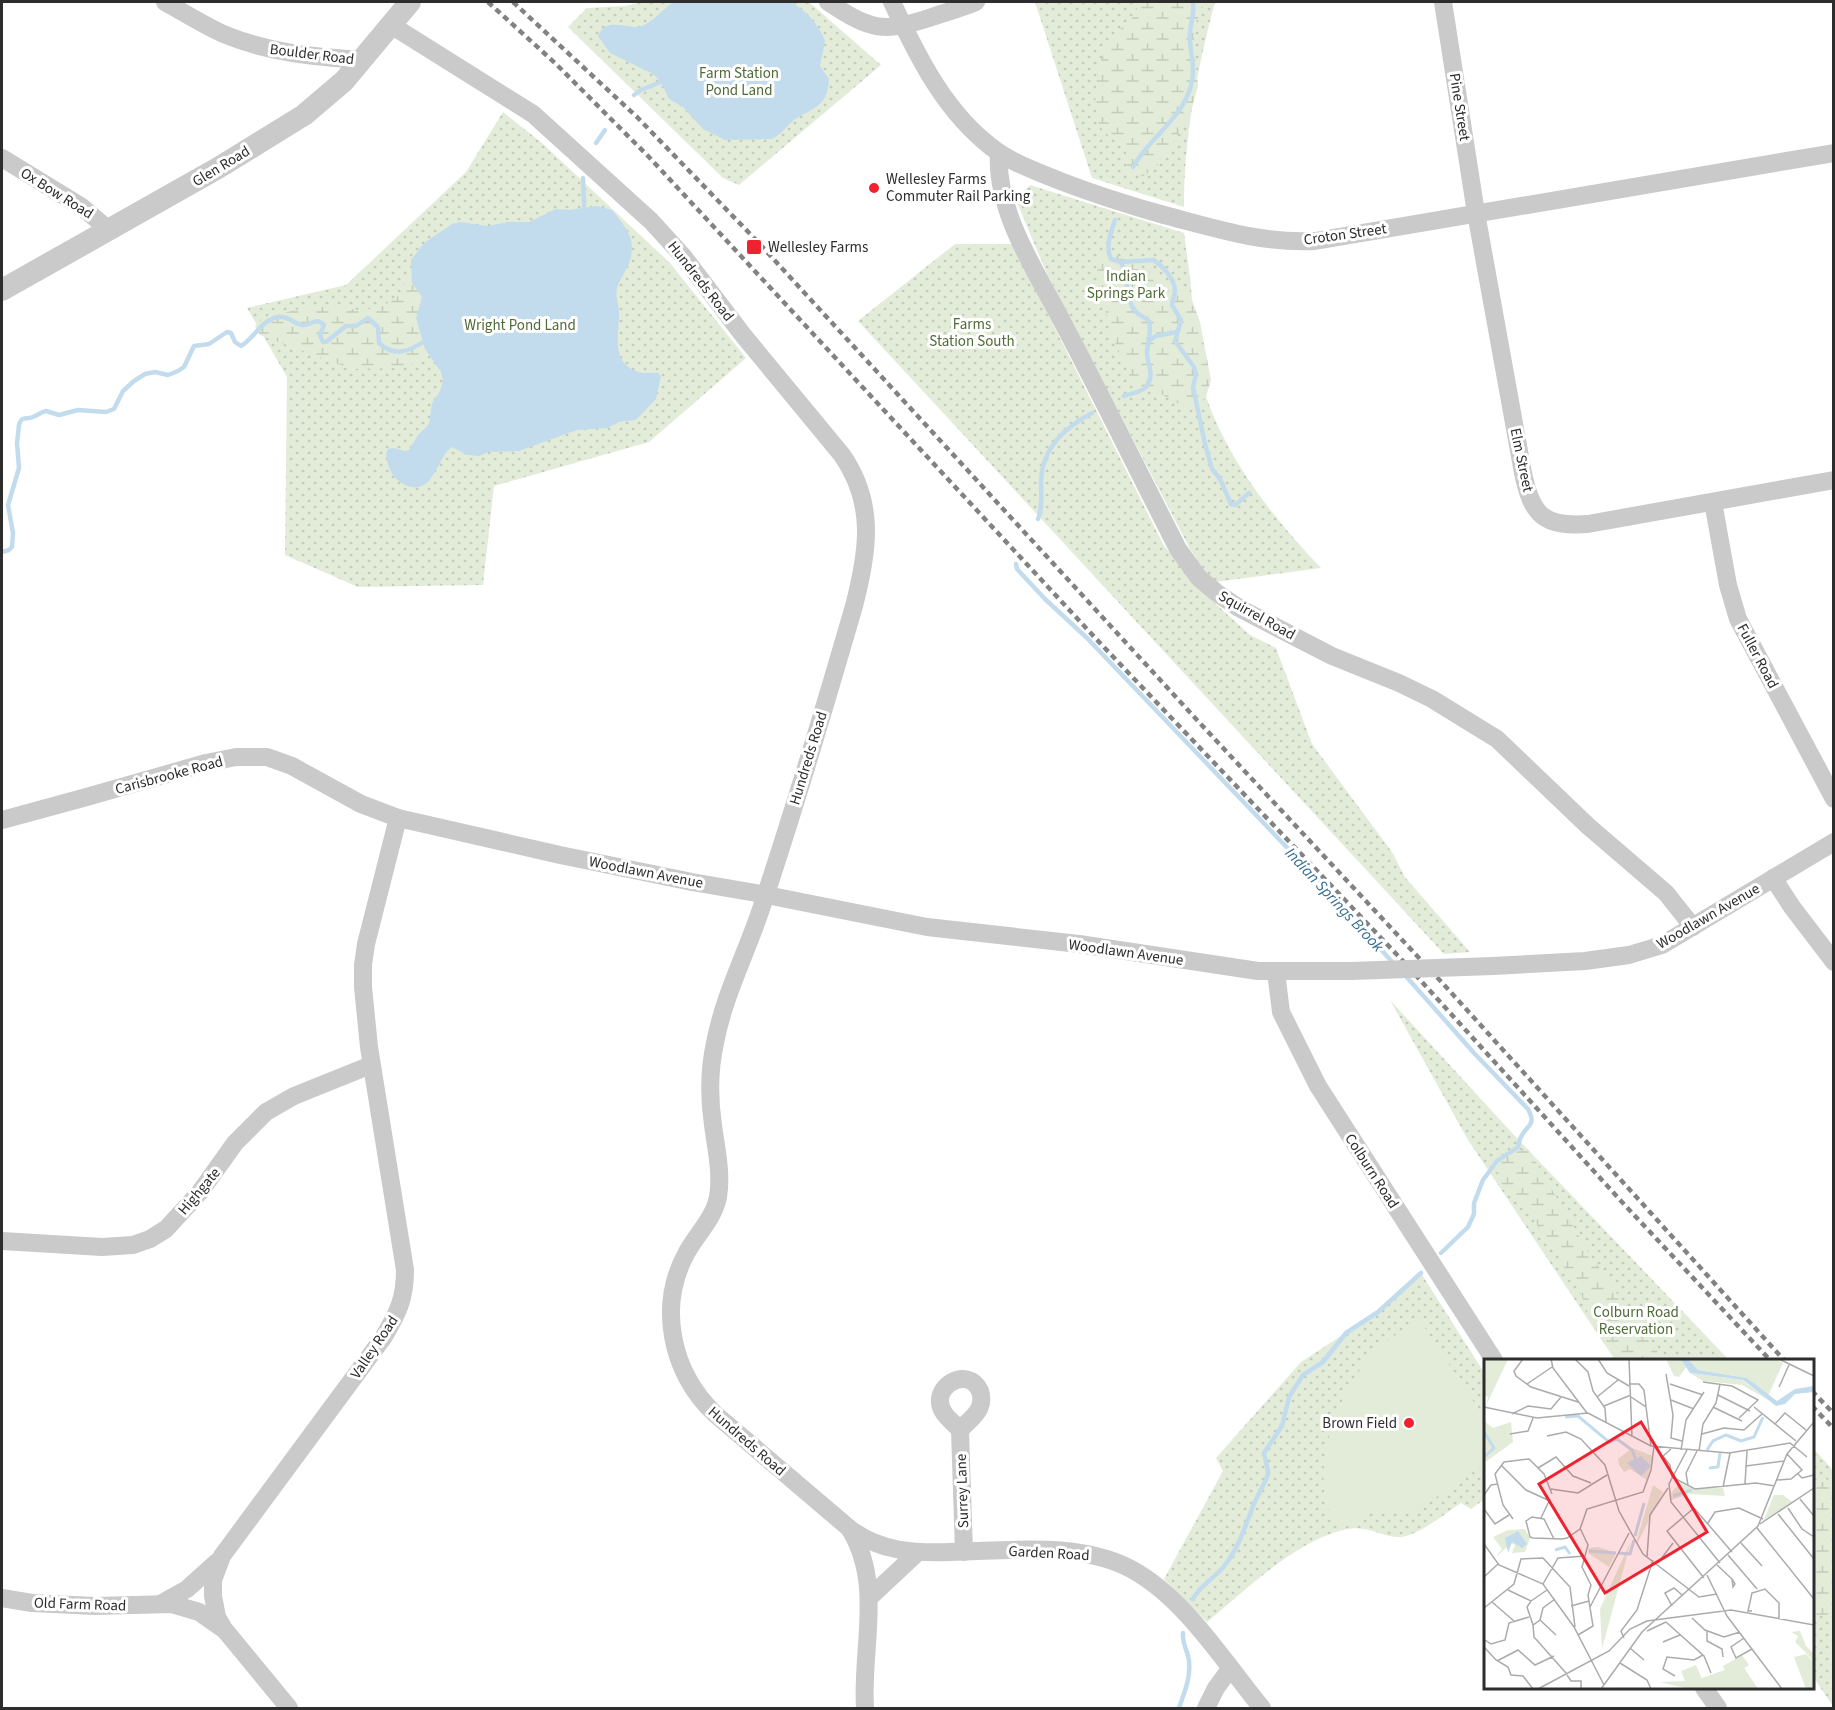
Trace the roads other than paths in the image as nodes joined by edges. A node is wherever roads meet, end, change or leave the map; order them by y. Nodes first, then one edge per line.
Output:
1 (165, 2) edge
2 (410, 2) edge
3 (828, 2) edge
4 (892, 2) edge
5 (976, 2) edge
6 (1443, 2) edge
7 (391, 25) junction
8 (903, 26) junction
9 (362, 60) junction
10 (999, 153) junction
11 (1833, 153) edge
12 (2, 158) edge
13 (1476, 213) junction
14 (110, 230) junction
15 (2, 290) edge
16 (1833, 480) edge
17 (1713, 502) junction
18 (1833, 799) edge
19 (398, 818) junction
20 (2, 820) edge
21 (1833, 842) edge
22 (1773, 878) junction
23 (766, 895) junction
24 (1693, 927) junction
25 (1833, 962) edge
26 (1276, 972) junction
27 (371, 1065) junction
28 (2, 1241) edge
29 (1493, 1359) edge
30 (960, 1430) dead end
31 (849, 1528) junction
32 (964, 1552) junction
33 (916, 1553) junction
34 (222, 1556) junction
35 (2, 1598) edge
36 (869, 1598) junction
37 (160, 1604) junction
38 (224, 1629) junction
39 (1230, 1669) junction
40 (1705, 1689) edge
41 (289, 1708) edge
42 (865, 1708) edge
43 (1206, 1708) edge
44 (1262, 1708) edge
45 (1718, 1708) edge

1 - 9 street, Boulder Road
2 - 7 street, Glen Road
3 - 8 street
4 - 8 street, Croton Street
5 - 8 street
6 - 13 street, Pine Street
7 - 9 street, Glen Road
7 - 23 street, Hundreds Road
8 - 10 street, Croton Street
9 - 14 street, Glen Road
10 - 13 street, Croton Street
10 - 24 street, Squirrel Road
11 - 13 street, Croton Street
12 - 14 street, Ox Bow Road
13 - 17 street, Elm Street
14 - 15 street, Glen Road
16 - 17 street, Elm Street
17 - 18 street, Fuller Road
19 - 20 street, Carisbrooke Road
19 - 23 street, Woodlawn Avenue
19 - 27 street, Valley Road
21 - 22 street, Woodlawn Avenue
22 - 24 street, Woodlawn Avenue
22 - 25 street
23 - 26 street, Woodlawn Avenue
23 - 31 street, Hundreds Road
24 - 26 street, Woodlawn Avenue, bridge
26 - 29 street, Colburn Road
27 - 28 street, Highgate
27 - 34 street, Valley Road
30 - 32 street, Surrey Lane
31 - 33 street, Garden Road
31 - 36 street, Hundreds Road
32 - 33 street, Garden Road
32 - 39 street, Garden Road
33 - 36 street
34 - 37 street, Old Farm Road
34 - 38 street, Valley Road
35 - 37 street, Old Farm Road
36 - 42 street, Hundreds Road
37 - 38 street, Old Farm Road
38 - 41 street, Valley Road
39 - 43 street
39 - 44 street, Garden Road
40 - 45 street

